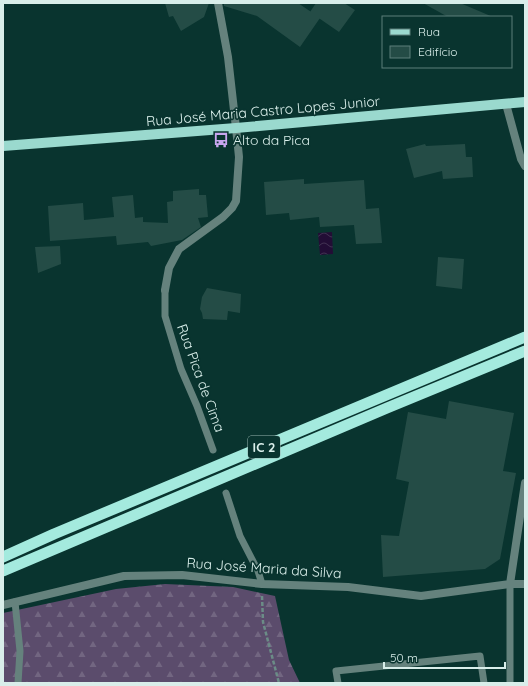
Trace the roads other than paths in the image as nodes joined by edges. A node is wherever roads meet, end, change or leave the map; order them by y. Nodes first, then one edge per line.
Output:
1 (218, 3) edge
2 (525, 102) edge
3 (506, 104) junction
4 (236, 128) junction
5 (3, 146) edge
6 (525, 166) edge
7 (165, 290) joint
8 (525, 337) edge
9 (525, 352) edge
10 (213, 450) dead end
11 (525, 483) edge
12 (226, 493) dead end
13 (3, 557) edge
14 (3, 571) edge
15 (262, 584) junction
16 (510, 584) junction
17 (525, 584) edge
18 (15, 602) junction
19 (3, 605) edge
20 (18, 683) edge
21 (338, 683) edge
22 (484, 683) edge
23 (510, 683) edge

1 - 4 street, Rua Pica de Cima
2 - 3 main road, Rua José Maria Castro Lopes Junior
3 - 4 main road, Rua José Maria Castro Lopes Junior
3 - 6 street
4 - 5 main road, Rua José Maria Castro Lopes Junior
4 - 7 street, Rua Pica de Cima
7 - 10 lane, Rua Pica de Cima
8 - 13 highway, IC 2
9 - 14 highway, IC 2
11 - 16 street
12 - 15 lane
15 - 16 street, Rua José Maria da Silva
15 - 18 street, Rua José Maria da Silva
16 - 17 street, Rua José Maria da Silva
16 - 23 lane
18 - 19 street, Rua José Maria da Silva
18 - 20 lane
21 - 22 lane

